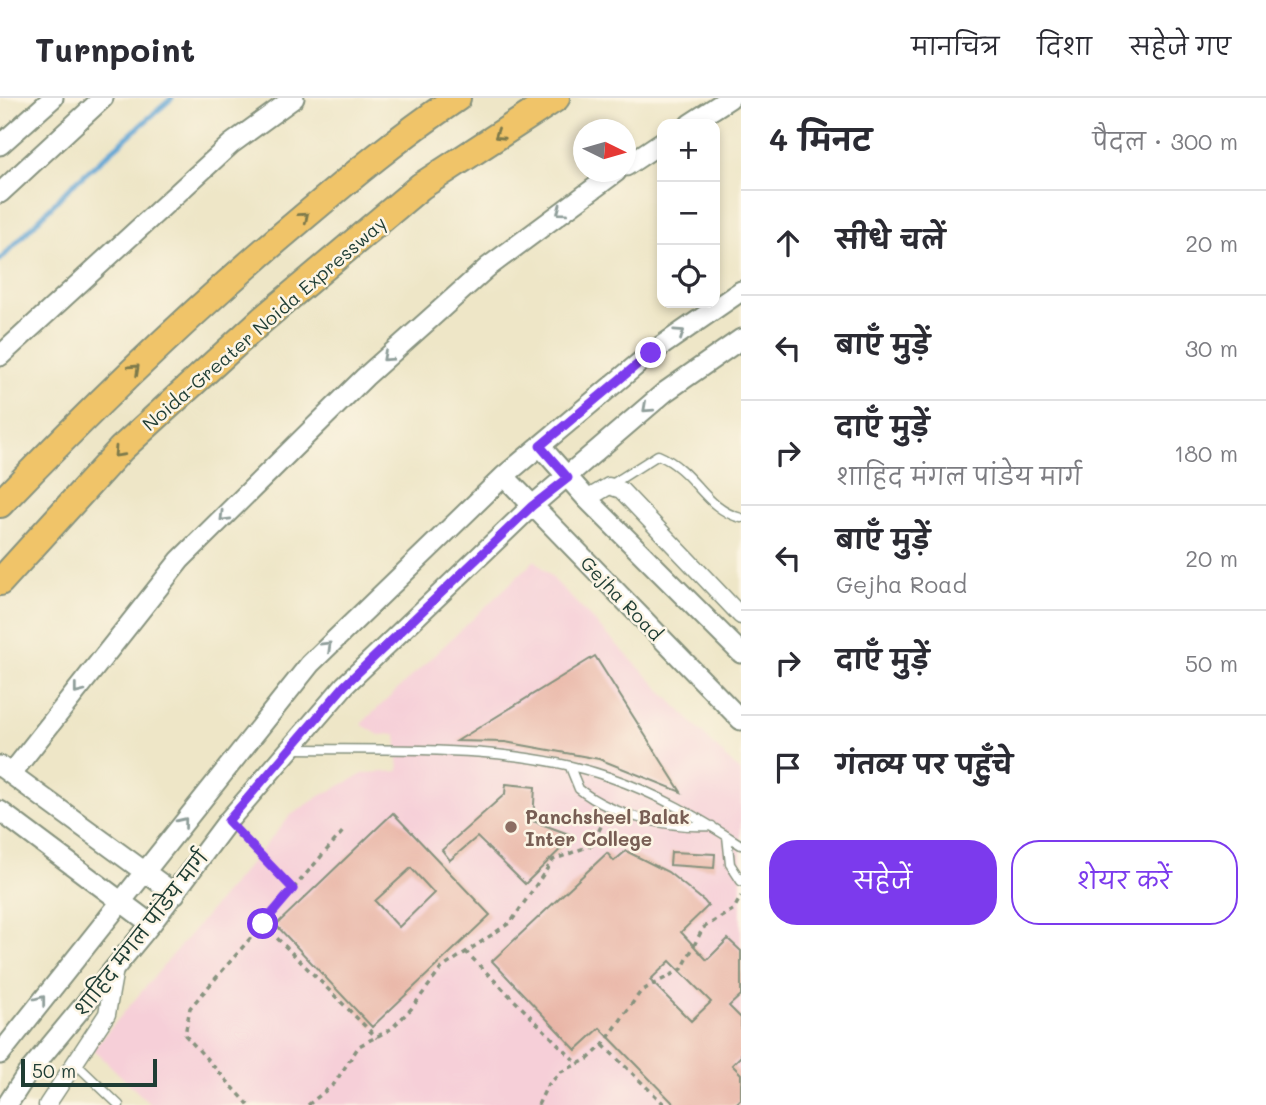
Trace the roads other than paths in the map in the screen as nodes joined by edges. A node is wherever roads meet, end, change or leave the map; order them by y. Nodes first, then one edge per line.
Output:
1 (53, 98) edge
2 (103, 98) edge
3 (294, 98) edge
4 (457, 98) edge
5 (556, 98) edge
6 (730, 98) edge
7 (698, 119) edge
8 (0, 145) edge
9 (657, 145) edge
10 (636, 159) edge
11 (603, 182) edge
12 (0, 193) edge
13 (741, 291) edge
14 (741, 339) edge
15 (0, 356) edge
16 (540, 446) junction
17 (504, 476) junction
18 (568, 478) junction
19 (609, 486) junction
20 (587, 499) junction
21 (0, 504) edge
22 (532, 506) junction
23 (741, 518) edge
24 (0, 582) edge
25 (741, 616) edge
26 (741, 653) edge
27 (741, 720) edge
28 (290, 749) junction
29 (570, 767) junction
30 (6, 770) edge
31 (0, 811) edge
32 (712, 826) junction
33 (727, 836) junction
34 (741, 845) edge
35 (144, 870) junction
36 (741, 881) edge
37 (175, 894) junction
38 (120, 900) junction
39 (151, 924) junction
40 (115, 969) junction
41 (0, 1054) edge
42 (75, 1063) junction
43 (7, 1105) edge
44 (47, 1105) edge
45 (119, 1105) edge

1 - 8 street
2 - 12 street
3 - 15 street
21 -> 4 highway
5 -> 24 highway, Noida-Greater Noida Expressway
6 - 7 street
9 - 10 street
11 -> 30 street
16 -> 13 street
14 -> 18 street, शाहिद मंगल पांडेय मार्ग
16 - 17 street
16 - 18 street
17 - 22 street, Gejha Road
35 -> 17 street
18 - 20 street
18 - 22 street, शाहिद मंगल पांडेय मार्ग
19 - 20 street
19 - 23 lane
19 - 25 street
20 - 26 street
22 - 27 street, Gejha Road
22 - 28 street, शाहिद मंगल पांडेय मार्ग
28 - 29 lane
28 - 37 street, शाहिद मंगल पांडेय मार्ग
29 - 32 lane
29 - 32 lane
30 - 35 street
31 - 38 street
32 - 33 lane
33 - 34 lane
33 - 36 lane
35 - 37 street
35 - 38 street
37 - 39 street, शाहिद मंगल पांडेय मार्ग
38 - 39 street
41 -> 38 street
39 - 40 street, शाहिद मंगल पांडेय मार्ग
40 - 42 street
40 - 43 street, शाहिद मंगल पांडेय मार्ग
42 - 44 street
42 - 45 lane

